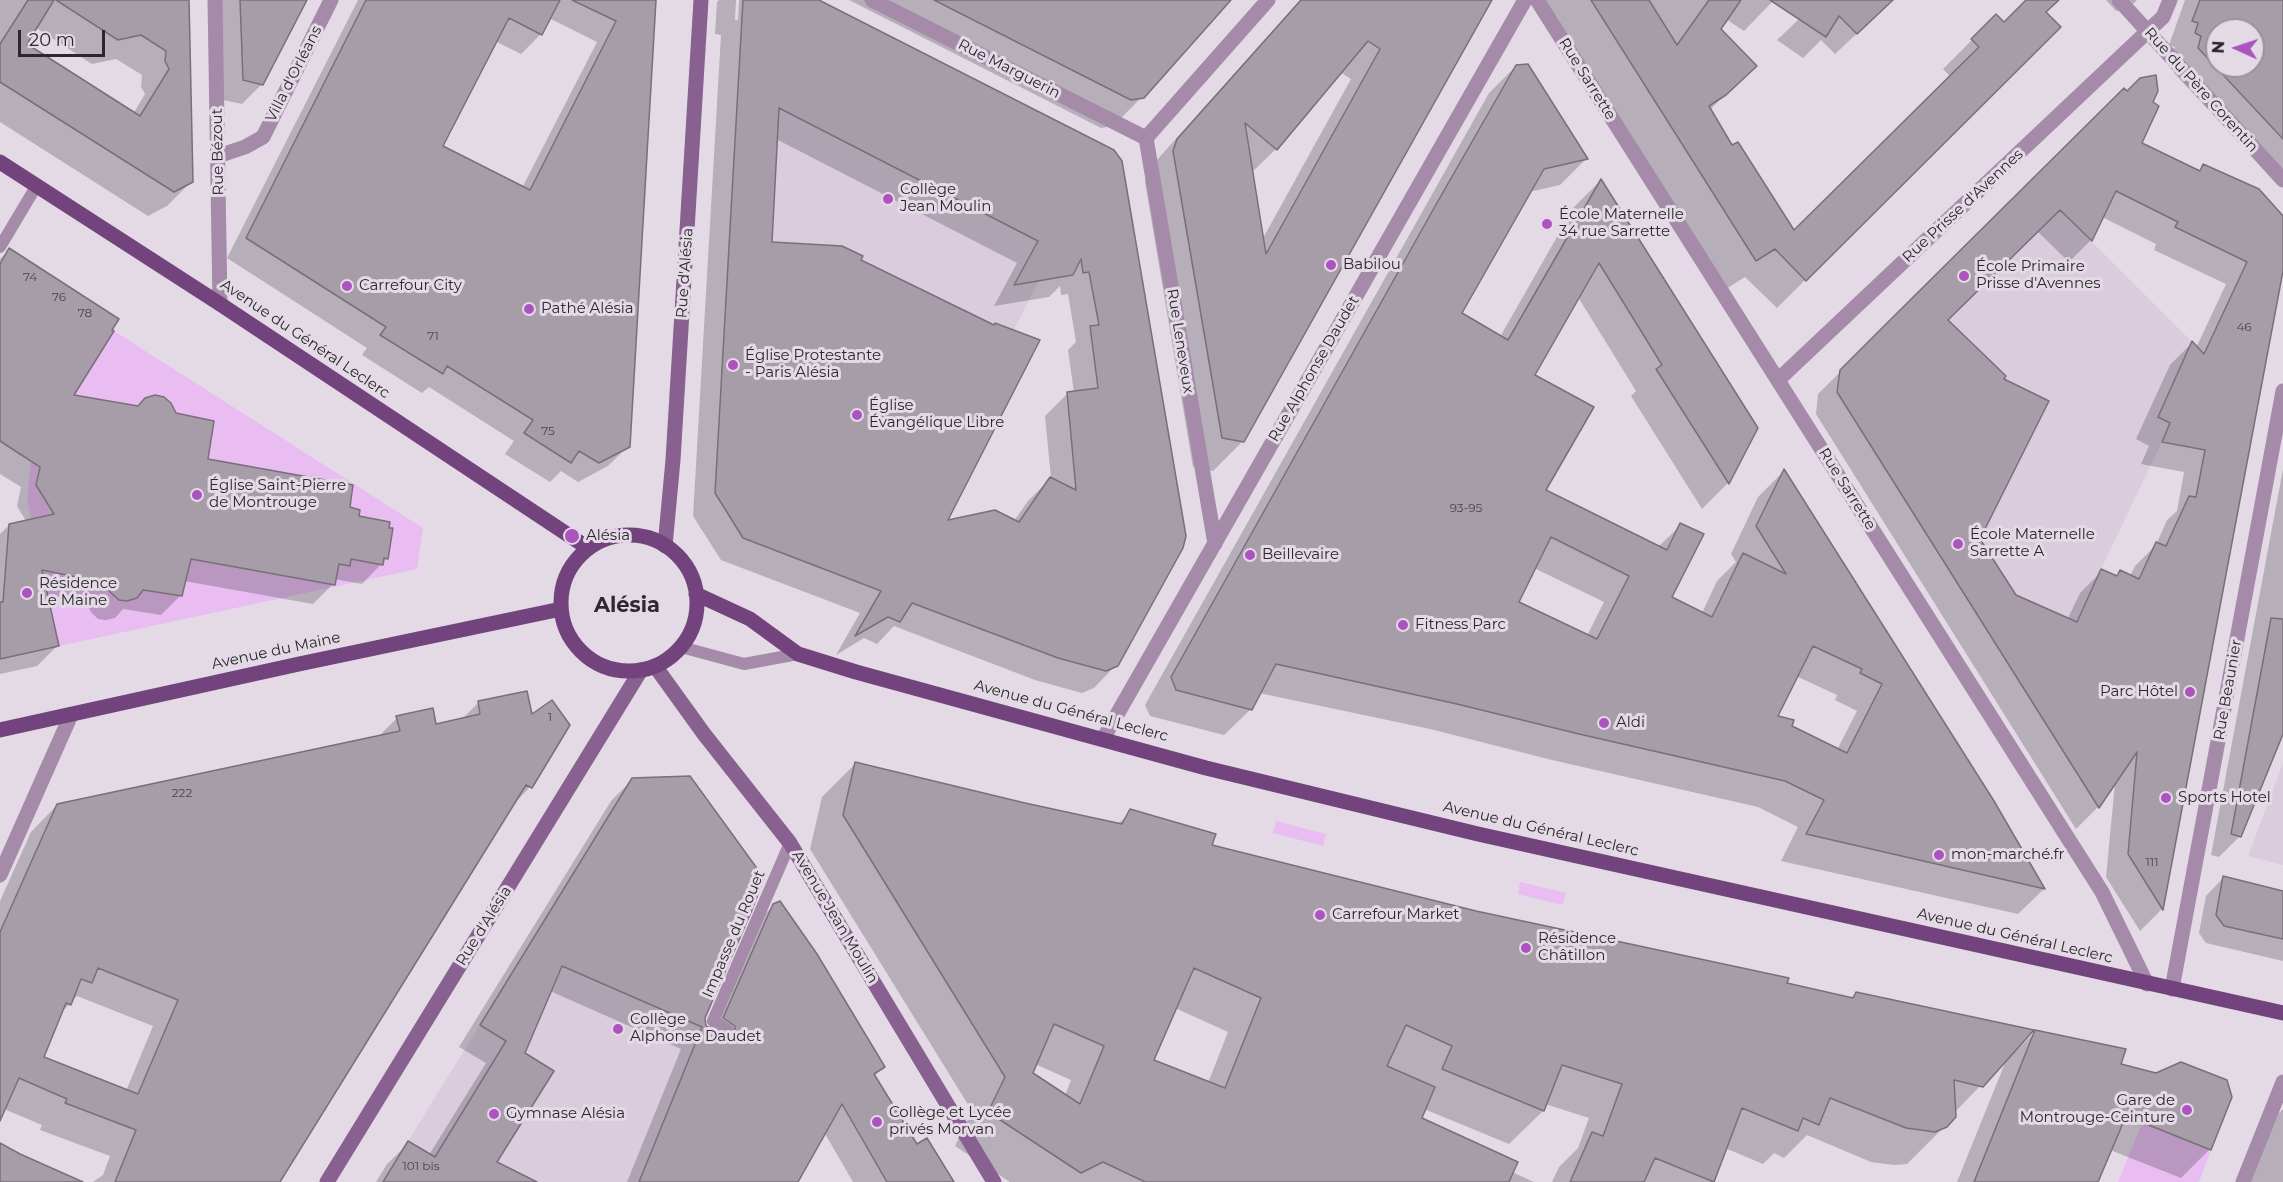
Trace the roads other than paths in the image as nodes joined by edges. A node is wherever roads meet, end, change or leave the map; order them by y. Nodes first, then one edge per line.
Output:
1 (215, 0) edge
2 (331, 0) edge
3 (701, 0) edge
4 (872, 0) edge
5 (1268, 0) edge
6 (1525, 0) edge
7 (1538, 0) edge
8 (2119, 0) edge
9 (2170, 0) edge
10 (2148, 32) junction
11 (1146, 138) junction
12 (218, 156) junction
13 (0, 162) edge
14 (2283, 180) edge
15 (37, 185) junction
16 (0, 247) edge
17 (220, 304) junction
18 (1778, 380) junction
19 (2283, 391) edge
20 (1215, 544) junction
21 (665, 546) junction
22 (588, 548) junction
23 (696, 594) junction
24 (561, 609) junction
25 (681, 647) junction
26 (798, 654) junction
27 (648, 668) junction
28 (71, 715) junction
29 (0, 730) edge
30 (1103, 739) junction
31 (790, 843) junction
32 (0, 875) edge
33 (2147, 984) junction
34 (2172, 989) junction
35 (2283, 1013) edge
36 (728, 1030) dead end
37 (2283, 1082) edge
38 (327, 1182) edge
39 (994, 1182) edge
40 (2243, 1182) edge

1 - 12 street, Rue Bézout
2 - 12 street, Villa d'Orléans
3 - 21 main road, Rue d'Alésia
4 - 11 street, Rue Marguerin
5 - 11 street
6 - 20 street, Rue Alphonse Daudet
7 - 18 street, Rue Sarrette
8 - 10 street, Rue du Père Corentin
9 - 10 street, Rue Prisse d'Avennes
10 - 14 street, Rue du Père Corentin
10 - 18 street, Rue Prisse d'Avennes
11 - 20 street, Rue Leneveux
12 - 17 street, Rue Bézout
13 - 15 main road, Avenue du Général Leclerc
15 - 16 lane
15 - 17 main road, Avenue du Général Leclerc
17 - 22 main road, Avenue du Général Leclerc
18 - 33 street, Rue Sarrette
19 - 34 street, Rue Beaunier
20 - 30 street, Rue Alphonse Daudet
21 - 22 main road
21 - 23 main road
22 - 24 main road
23 - 25 main road
23 - 26 main road, Avenue du Général Leclerc
24 - 27 main road
24 - 28 main road, Avenue du Maine
25 - 26 lane, Avenue du Général Leclerc
25 - 27 main road
26 - 30 main road, Avenue du Général Leclerc
27 - 31 main road, Avenue Jean Moulin
27 - 38 main road, Rue d'Alésia
28 - 29 main road, Avenue du Maine
28 - 32 street
30 - 33 main road, Avenue du Général Leclerc
31 - 36 lane, Impasse du Rouet
31 - 39 main road, Avenue Jean Moulin
33 - 34 main road, Avenue du Général Leclerc
34 - 35 main road, Avenue du Général Leclerc
37 - 40 street

